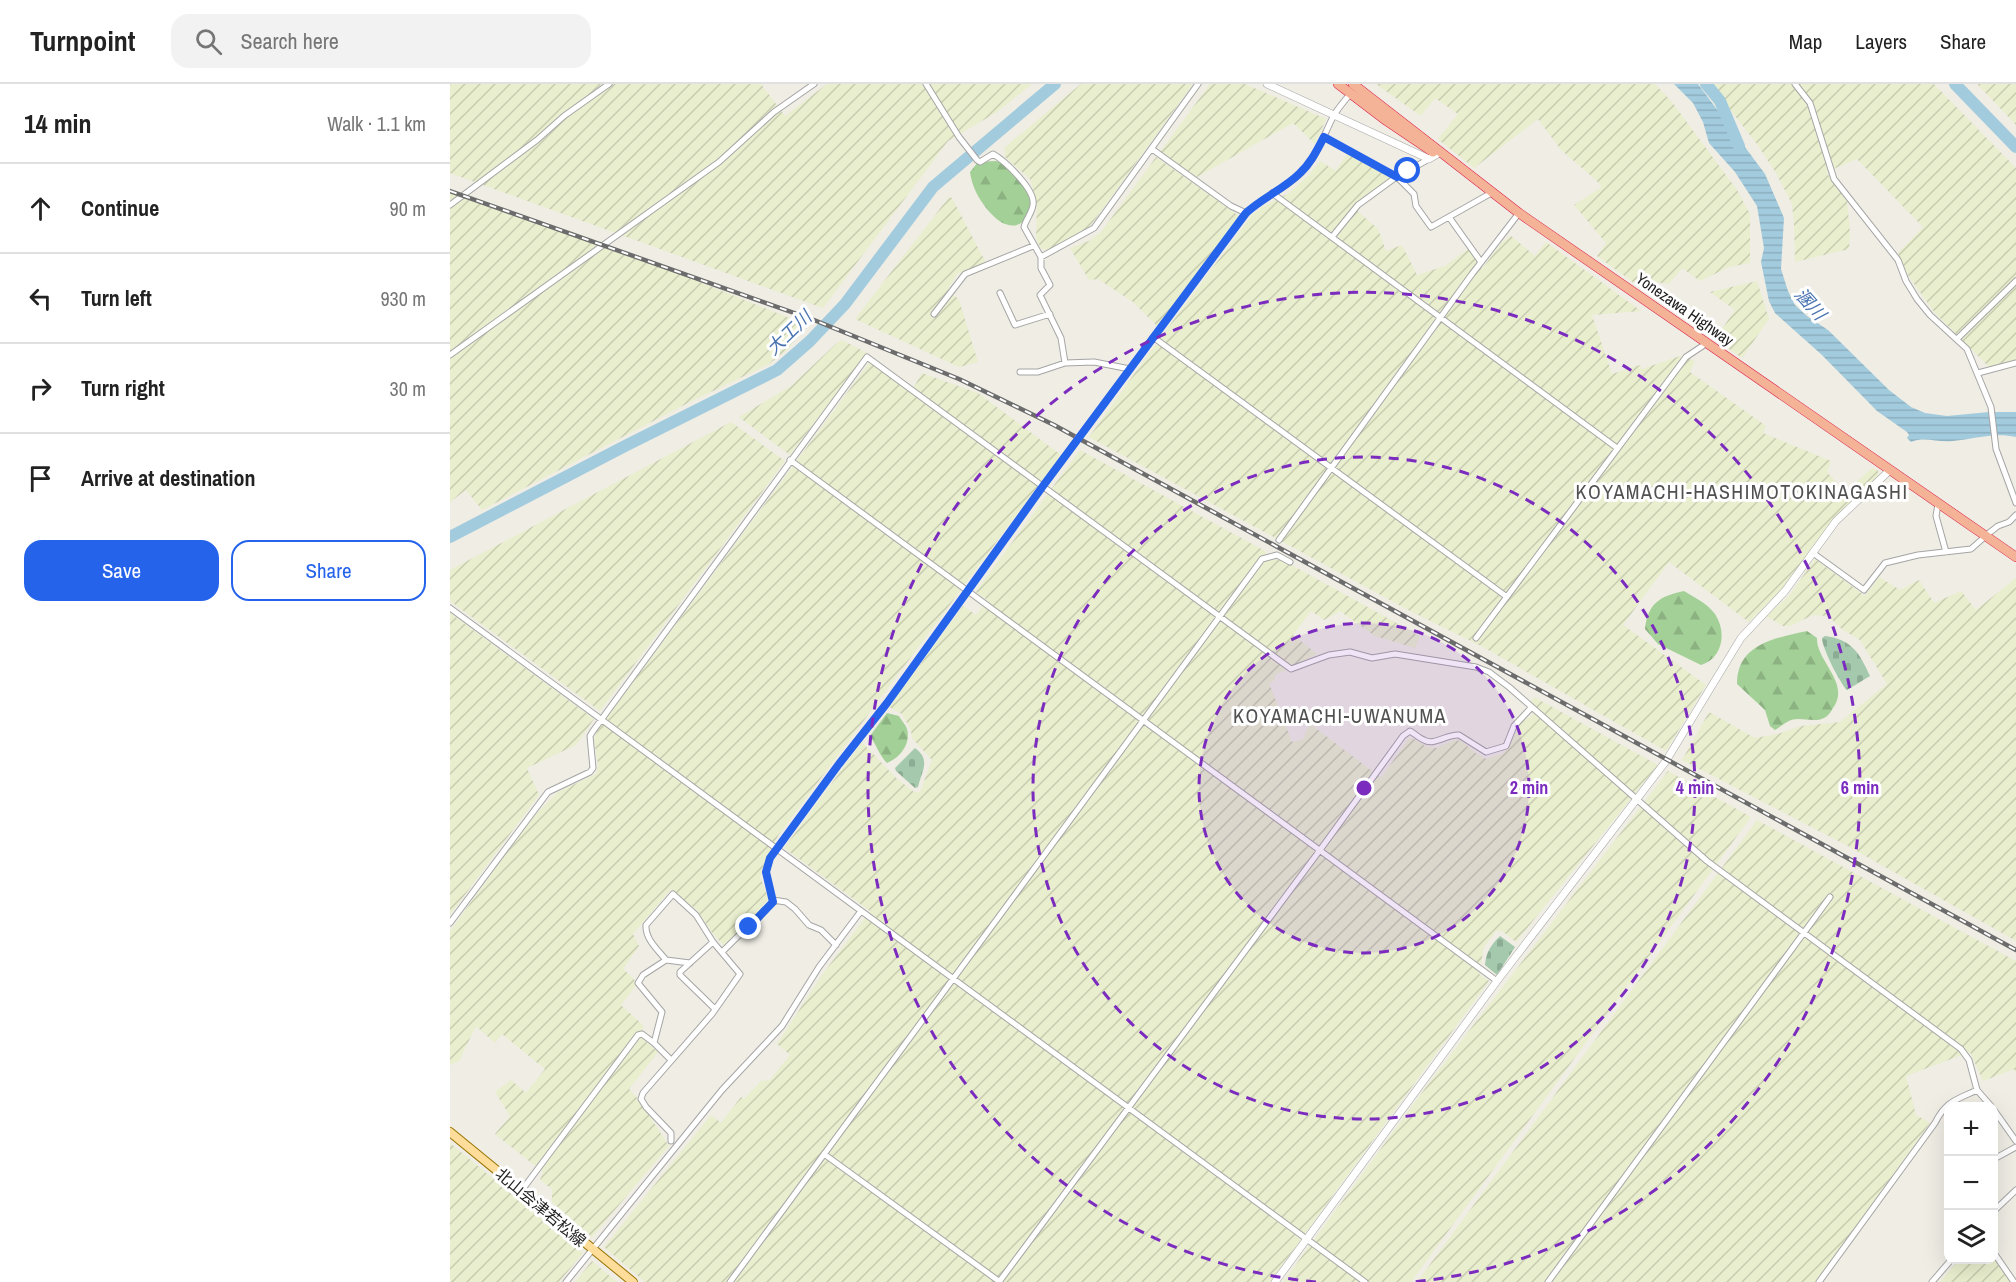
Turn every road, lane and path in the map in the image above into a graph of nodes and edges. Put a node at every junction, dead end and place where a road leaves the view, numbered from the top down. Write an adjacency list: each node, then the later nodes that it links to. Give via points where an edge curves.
1 (609, 84): 16 (street)
2 (814, 84): 32 (street, via 774,112 718,162)
3 (926, 84): 21 (street, via 977,160 993,154 1029,190 1034,206 1024,227)
4 (1198, 84): 11 (street)
5 (1267, 84): 9 (street)
6 (1338, 84): 8 (highway)
7 (1795, 84): 30 (street, via 1810,103 1834,179 1893,252 1917,299)
8 (1353, 88): 9 (street); 12 (highway)
9 (1335, 114): 10 (street); 12 (street)
10 (1324, 137): 13 (street); 15 (street, via 1299,175)
11 (1152, 149): 17 (street); 22 (street, via 1094,228)
12 (1436, 155): 13 (street); 14 (highway, Yonezawa Highway)
13 (1397, 177): 19 (street, via 1414,194 1416,206 1431,227); 20 (street, via 1359,205)
14 (1493, 192): 18 (highway, Yonezawa Highway); 19 (street)
15 (1272, 193): 17 (street); 20 (street)
16 (450, 205)
17 (1246, 213): 29 (street)
18 (1519, 213): 23 (street); 31 (highway, Yonezawa Highway)
19 (1449, 217): 23 (street)
20 (1332, 237): 28 (street)
21 (1033, 246): 22 (street); 26 (street, via 965,274)
22 (1041, 257): 27 (street, via 1041,268 1050,285 1040,295)
23 (1481, 262): 28 (street)
24 (2016, 281): 30 (street)
25 (1000, 293): 27 (street, via 1015,325)
26 (934, 314)
27 (1050, 314): 33 (street, via 1061,338)
28 (1441, 317): 38 (street); 40 (street)
29 (1154, 337): 35 (street); 40 (street)
30 (1958, 338): 37 (street)
31 (1708, 343): 38 (street, via 1686,357); 41 (highway, Yonezawa Highway)
32 (450, 355)
33 (1065, 363): 35 (street, via 1094,362); 36 (street, via 1038,372)
34 (2016, 363): 37 (street)
35 (1130, 369): 42 (street)
36 (1020, 372)
37 (1978, 373): 43 (street, via 1991,407 1995,449)
38 (1617, 448): 53 (street)
39 (790, 460): 42 (street, via 867,357); 52 (street); 58 (street)
40 (1332, 468): 47 (street); 53 (street)
41 (1889, 471): 44 (highway, Yonezawa Highway); 49 (street, via 1836,521)
42 (1043, 486): 52 (street); 55 (street)
43 (2016, 503)
44 (1938, 504): 46 (highway, Yonezawa Highway); 48 (street, via 1936,516)
45 (2016, 515): 46 (street)
46 (1985, 536): 48 (street, via 1971,549); 50 (highway, Yonezawa Highway)
47 (1279, 540)
48 (1946, 552): 49 (street, via 1885,563 1864,590)
49 (1813, 553): 60 (street, via 1785,591 1741,638 1666,761)
50 (2016, 557)
51 (1290, 562): 55 (street, via 1277,555 1262,559)
52 (968, 590): 59 (street); 61 (street)
53 (1507, 597): 56 (street)
54 (450, 608): 58 (street)
55 (1221, 617): 57 (street, via 1291,669 1350,652 1372,658 1395,654 1445,661 1489,672); 59 (street)
56 (1476, 638)
57 (1531, 708): 60 (street); 62 (street, via 1514,726 1506,746 1486,752 1459,735 1433,742 1410,731)
58 (601, 720): 61 (street); 66 (street, via 590,736 593,768 548,792)
59 (1144, 721): 62 (street); 73 (street)
60 (1636, 799): 67 (street, via 1707,861); 74 (street)
61 (777, 849): 64 (street, via 766,872); 65 (street)
62 (1320, 850): 74 (street); 80 (street)
63 (1830, 897): 67 (street)
64 (773, 900): 69 (street, via 786,902); 70 (street)
65 (861, 911): 69 (street); 73 (street)
66 (450, 923)
67 (1805, 932): 78 (street, via 1961,1049 1969,1060); 102 (street)
68 (713, 942): 70 (street); 71 (street, via 696,915 670,895 645,930 651,944); 72 (street)
69 (836, 945): 92 (street, via 782,1026 722,1090)
70 (723, 951): 75 (street, via 740,974)
71 (666, 960): 72 (street); 76 (street, via 643,975 638,983 662,1012)
72 (690, 963): 75 (street, via 680,975)
73 (954, 978): 80 (street); 86 (street)
74 (1497, 981): 91 (street)
75 (715, 1009): 77 (street)
76 (654, 1043): 77 (street); 88 (street, via 642,1034 633,1040)
77 (671, 1060): 83 (street, via 641,1099 671,1133)
78 (1977, 1090): 79 (street); 103 (street, via 1942,1110)
79 (1987, 1102)
80 (1128, 1109): 91 (street); 99 (street)
81 (1998, 1116): 84 (street)
82 (450, 1131): 88 (main road, 北山会津若松線)
83 (671, 1141)
84 (2016, 1141)
85 (2016, 1147): 87 (street)
86 (824, 1154): 98 (street); 99 (street)
87 (1998, 1158)
88 (522, 1190): 92 (main road, 北山会津若松線)
89 (2016, 1190): 90 (street)
90 (1995, 1210)
91 (1306, 1239): 100 (street); 101 (street)
92 (592, 1249): 96 (street); 97 (main road, 北山会津若松線)
93 (1998, 1258): 95 (street)
94 (1948, 1264): 104 (street)
95 (2015, 1281)
96 (566, 1282)
97 (633, 1282)
98 (729, 1282)
99 (999, 1282)
100 (1275, 1282)
101 (1365, 1282)
102 (1548, 1282)
103 (1819, 1282)
104 (1932, 1282)

